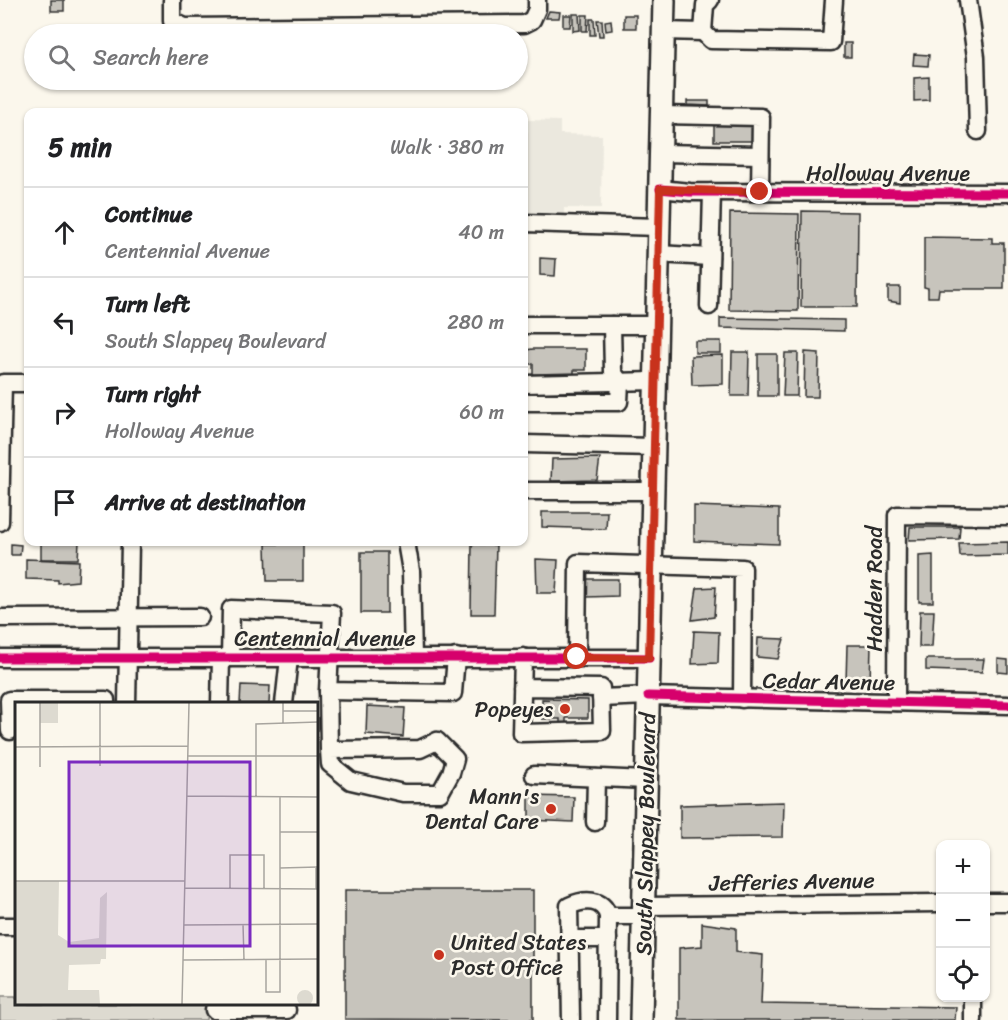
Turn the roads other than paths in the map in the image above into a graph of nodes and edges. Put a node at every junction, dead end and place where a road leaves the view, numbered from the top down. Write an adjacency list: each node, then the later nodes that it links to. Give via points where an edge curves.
1 (172, 0): 7 (street, via 172,21)
2 (537, 0): 8 (street, via 532,20)
3 (664, 0): 9 (main road, South Slappey Boulevard)
4 (710, 0): 10 (street, via 705,5)
5 (834, 0): 10 (street, via 831,42 711,40)
6 (968, 0): 12 (street, via 976,57)
7 (178, 24)
8 (524, 24)
9 (663, 31): 10 (street); 11 (main road, South Slappey Boulevard)
10 (703, 32)
11 (661, 115): 13 (street, via 761,117); 14 (main road, South Slappey Boulevard)
12 (978, 131)
13 (760, 149): 14 (street); 17 (street)
14 (661, 153): 15 (main road, South Slappey Boulevard)
15 (660, 189): 16 (street, Holloway Avenue); 20 (main road, South Slappey Boulevard)
16 (712, 192): 17 (street, Holloway Avenue); 22 (street)
17 (760, 192): 18 (street, Holloway Avenue)
18 (1008, 193)
19 (528, 223): 20 (street)
20 (659, 227): 21 (main road, South Slappey Boulevard)
21 (658, 254): 22 (street); 26 (main road, South Slappey Boulevard)
22 (710, 257): 23 (street)
23 (709, 306)
24 (528, 325): 25 (street)
25 (612, 325): 26 (street); 28 (street, via 613,372)
26 (657, 325): 27 (main road, South Slappey Boulevard)
27 (655, 381): 28 (street); 33 (main road, South Slappey Boulevard)
28 (620, 382): 30 (street); 31 (street, via 619,402)
29 (24, 383): 37 (street, via 3,383)
30 (528, 384)
31 (528, 402)
32 (528, 444): 33 (street)
33 (654, 447): 34 (main road, South Slappey Boulevard)
34 (653, 491): 35 (street); 40 (main road, South Slappey Boulevard)
35 (528, 492)
36 (1008, 516): 63 (street, Hadden Road, via 897,515)
37 (0, 522)
38 (130, 546): 43 (street)
39 (407, 546): 45 (street)
40 (651, 565): 48 (street, via 578,563); 53 (main road, South Slappey Boulevard); 58 (street, via 743,568)
41 (200, 617): 43 (street)
42 (0, 618): 43 (street)
43 (129, 618): 50 (street)
44 (330, 657): 45 (street, Centennial Avenue); 51 (street, via 332,613 231,609); 52 (street, Centennial Avenue); 55 (street)
45 (413, 657): 46 (street, Centennial Avenue)
46 (456, 657): 47 (street, Centennial Avenue); 55 (street, via 453,693)
47 (523, 657): 48 (street, Centennial Avenue); 54 (street)
48 (577, 657): 53 (street, Centennial Avenue)
49 (0, 658): 50 (street, Centennial Avenue)
50 (128, 658): 51 (street, Centennial Avenue); 60 (street)
51 (226, 658): 52 (street, Centennial Avenue); 61 (street)
52 (289, 658): 62 (street)
53 (649, 658): 56 (main road, South Slappey Boulevard)
54 (522, 687): 57 (street, via 601,688); 57 (street, via 521,733 602,731)
55 (328, 691): 66 (street)
56 (648, 696): 57 (street, Cedar Avenue); 58 (street, Cedar Avenue); 69 (main road, South Slappey Boulevard)
57 (601, 698)
58 (742, 699): 63 (street, Cedar Avenue)
59 (106, 702): 65 (street, via 9,700)
60 (127, 702)
61 (220, 702)
62 (284, 702)
63 (896, 702): 64 (street, Cedar Avenue)
64 (1008, 705)
65 (9, 731)
66 (329, 750): 66 (street, via 420,749 437,741 454,759 452,773 440,793 403,793 351,781 330,764)
67 (534, 775): 68 (street)
68 (596, 778): 69 (street); 70 (street)
69 (646, 780): 74 (main road, South Slappey Boulevard)
70 (595, 822)
71 (990, 902): 72 (street)
72 (1008, 902)
73 (936, 903): 74 (street, Jefferies Avenue)
74 (643, 911): 75 (street, Jefferies Avenue); 84 (main road, South Slappey Boulevard)
75 (608, 916): 76 (street, via 596,902 569,906); 77 (street)
76 (569, 939): 77 (street); 82 (street)
77 (608, 939): 83 (street)
78 (973, 1002): 85 (street)
79 (214, 1005): 80 (street, via 214,1010)
80 (252, 1007): 81 (street)
81 (287, 1010)
82 (571, 1020)
83 (607, 1020)
84 (641, 1020)
85 (973, 1020)

